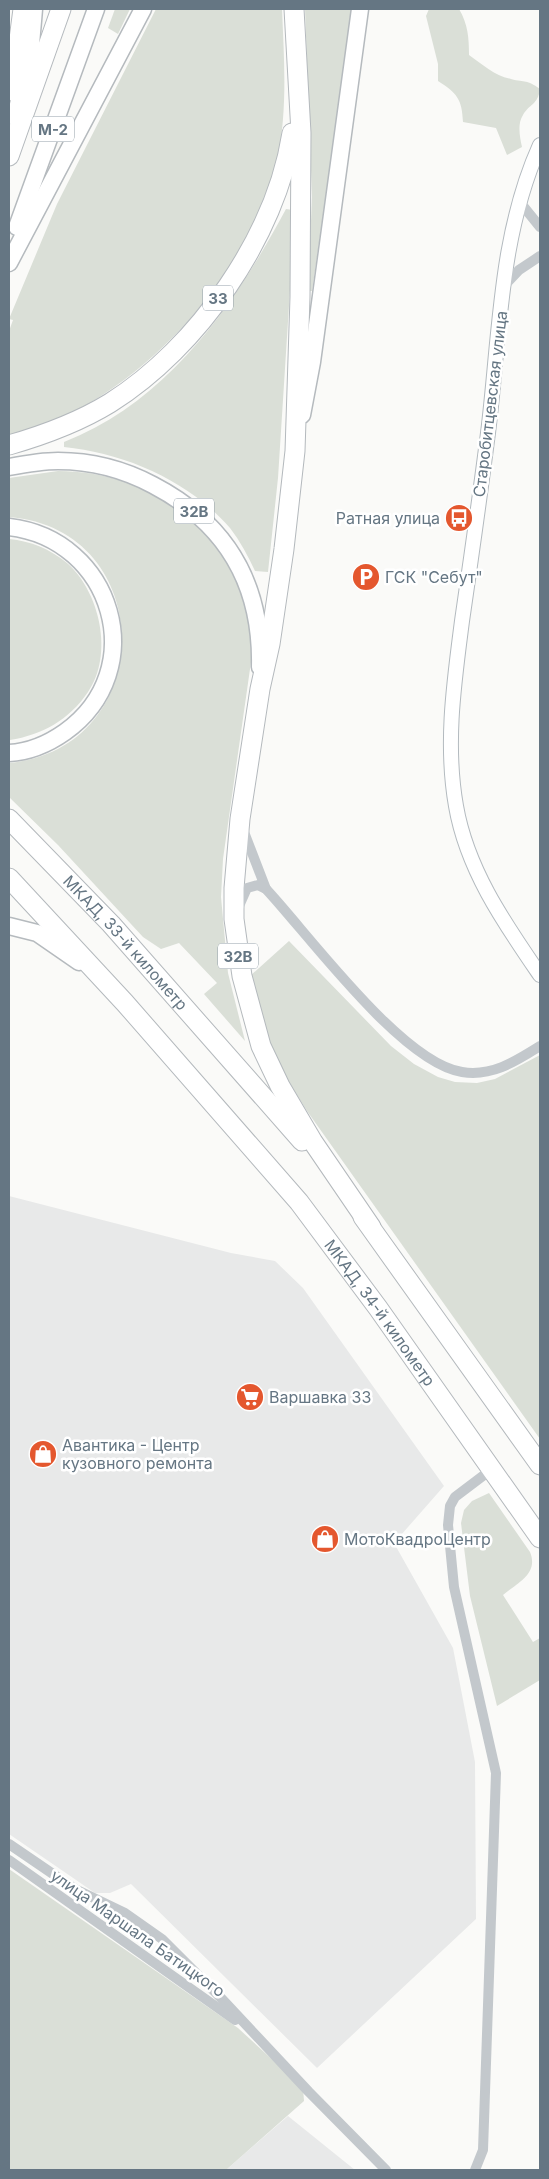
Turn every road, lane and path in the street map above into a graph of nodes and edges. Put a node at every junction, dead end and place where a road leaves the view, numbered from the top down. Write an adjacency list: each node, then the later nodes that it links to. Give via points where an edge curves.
1 (23, 9): 10 (highway)
2 (34, 9): 11 (main road, via 30,56)
3 (61, 9): 9 (highway, М-2)
4 (96, 9): 17 (main road, М-2)
5 (144, 9): 19 (main road)
6 (294, 9): 8 (highway, 33)
7 (360, 9): 22 (main road, via 312,362)
8 (295, 55): 21 (highway, 33, via 292,131 282,179 249,250 212,308 173,351 111,402 67,425); 22 (highway, 33, via 301,132)
9 (41, 66): 11 (street); 14 (highway, М-2)
10 (9, 91)
11 (11, 124): 12 (main road)
12 (9, 137)
13 (540, 145): 15 (street, Старобитцевская улица)
14 (9, 156)
15 (519, 201): 16 (street); 20 (street, Старобитцевская улица, via 509,242)
16 (540, 227)
17 (9, 248)
18 (540, 256): 20 (street, via 519,270)
19 (9, 263)
20 (504, 286): 33 (street, Старобитцевская улица, via 452,702 451,775 456,809 477,872 506,925)
21 (9, 445)
22 (295, 451): 25 (highway, 33, via 284,549)
23 (9, 467): 25 (main road, 32B, via 57,460 125,472 167,492 206,522 222,538 235,559 253,600 260,639)
24 (9, 527): 26 (main road, via 48,536 84,564 97,580 106,601 113,642 108,678 87,712 55,739)
25 (260, 689): 28 (highway, 32B)
26 (9, 753)
27 (9, 819): 36 (highway, МКАД, 33-й километр, via 110,924 240,1069 332,1176)
28 (240, 819): 30 (street); 31 (highway, 32B)
29 (9, 878): 34 (highway)
30 (266, 889): 31 (street, via 258,885 247,888); 35 (street, via 350,985 427,1058 462,1072 481,1073 515,1062)
31 (234, 919): 36 (highway, 32B, via 242,976 261,1046 313,1142)
32 (9, 926): 34 (main road, via 50,940)
33 (540, 975)
34 (125, 1002): 38 (highway, МКАД, 34-й километр, via 299,1202)
35 (540, 1046)
36 (371, 1227): 37 (highway)
37 (540, 1465)
38 (492, 1469): 39 (highway, МКАД, 34-й километр); 44 (street, via 455,1497 450,1506 448,1525 454,1587 496,1773 484,2150)
39 (540, 1538)
40 (9, 1844): 42 (street, улица Маршала Батицкого, via 75,1889 125,1913 162,1939)
41 (9, 1860): 42 (street, улица Маршала Батицкого)
42 (249, 2030): 43 (street, улица Маршала Батицкого)
43 (386, 2170)
44 (475, 2170)

